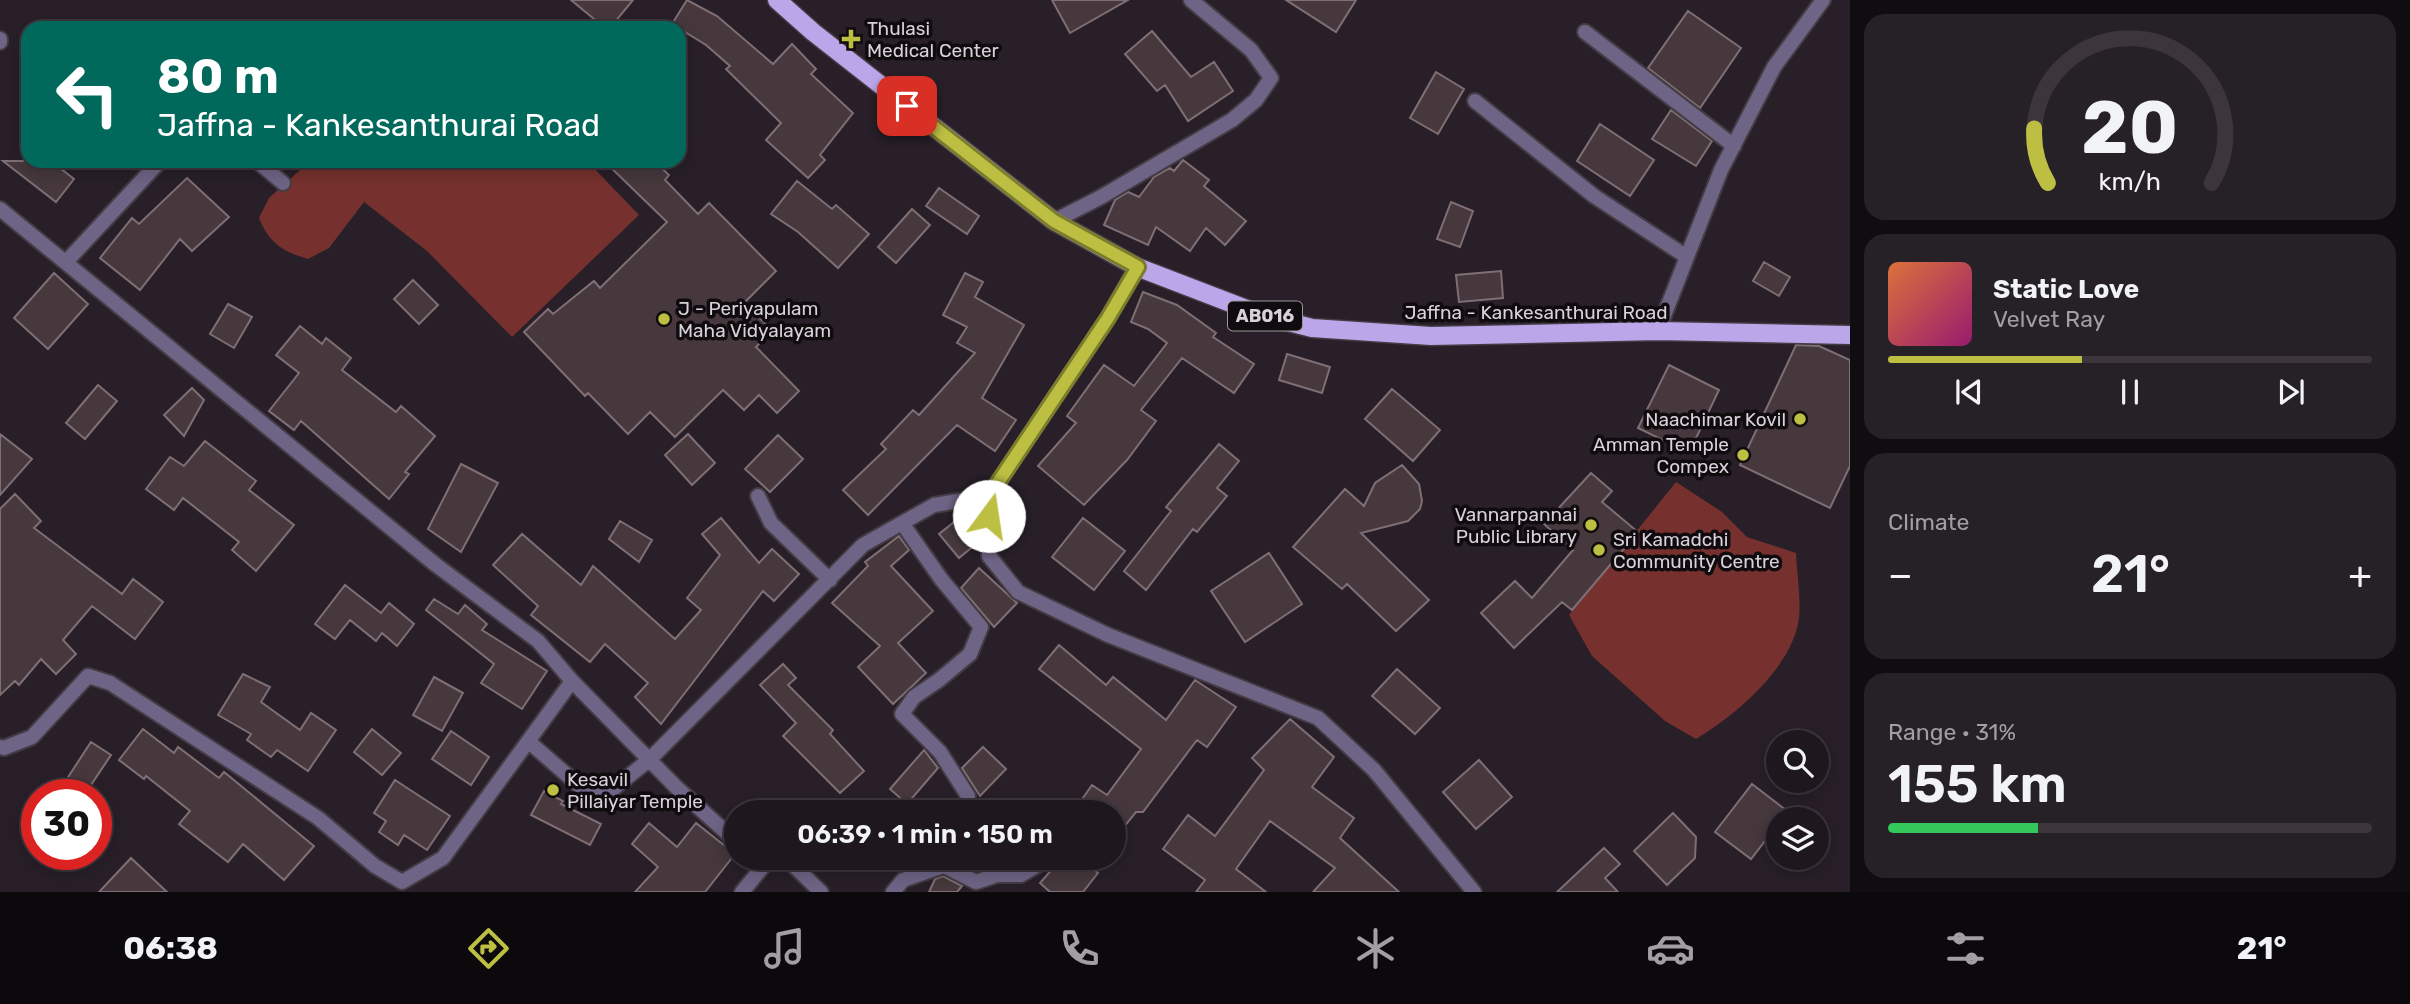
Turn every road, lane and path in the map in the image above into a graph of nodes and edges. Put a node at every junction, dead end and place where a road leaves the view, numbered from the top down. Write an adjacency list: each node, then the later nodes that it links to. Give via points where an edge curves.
1 (777, 0): 11 (main road, Jaffna - Kankesanthurai Road / AB016)
2 (1191, 0): 11 (street, via 1251,50 1271,78 1256,100 1232,120)
3 (1823, 0): 6 (street, via 1774,67)
4 (1585, 32): 6 (street)
5 (1475, 101): 12 (street, via 1594,197)
6 (1734, 146): 12 (street)
7 (153, 168): 13 (street)
8 (265, 168): 9 (street)
9 (283, 183)
10 (0, 209): 13 (street)
11 (1054, 221): 14 (main road, Jaffna - Kankesanthurai Road / AB016)
12 (1687, 257): 15 (street)
13 (66, 262): 21 (street, via 436,565 538,641)
14 (1138, 267): 15 (main road, Jaffna - Kankesanthurai Road / AB016, via 1240,309 1312,328 1496,337); 18 (street)
15 (1658, 331): 16 (main road, Jaffna - Kankesanthurai Road / AB016)
16 (1850, 335)
17 (758, 496): 20 (street, via 771,523)
18 (989, 496): 19 (street, via 934,505); 35 (street, via 989,555 1018,592 1108,635 1318,718 1374,770)
19 (902, 523): 20 (street, via 863,545); 25 (street, via 981,627 970,654 914,697 902,714 940,752)
20 (830, 579): 24 (street)
21 (572, 681): 22 (street); 24 (street)
22 (528, 741): 23 (street, via 443,858 402,882 318,818 110,683 88,676 32,737); 24 (street, via 583,789 603,797)
23 (0, 747)
24 (650, 759): 26 (street)
25 (968, 796)
26 (724, 831)
27 (760, 870): 32 (street)
28 (799, 870): 33 (street)
29 (932, 870): 34 (street, via 903,880)
30 (952, 870): 31 (street, via 976,882)
31 (1029, 870)
32 (742, 892)
33 (821, 892)
34 (893, 892)
35 (1474, 892)

